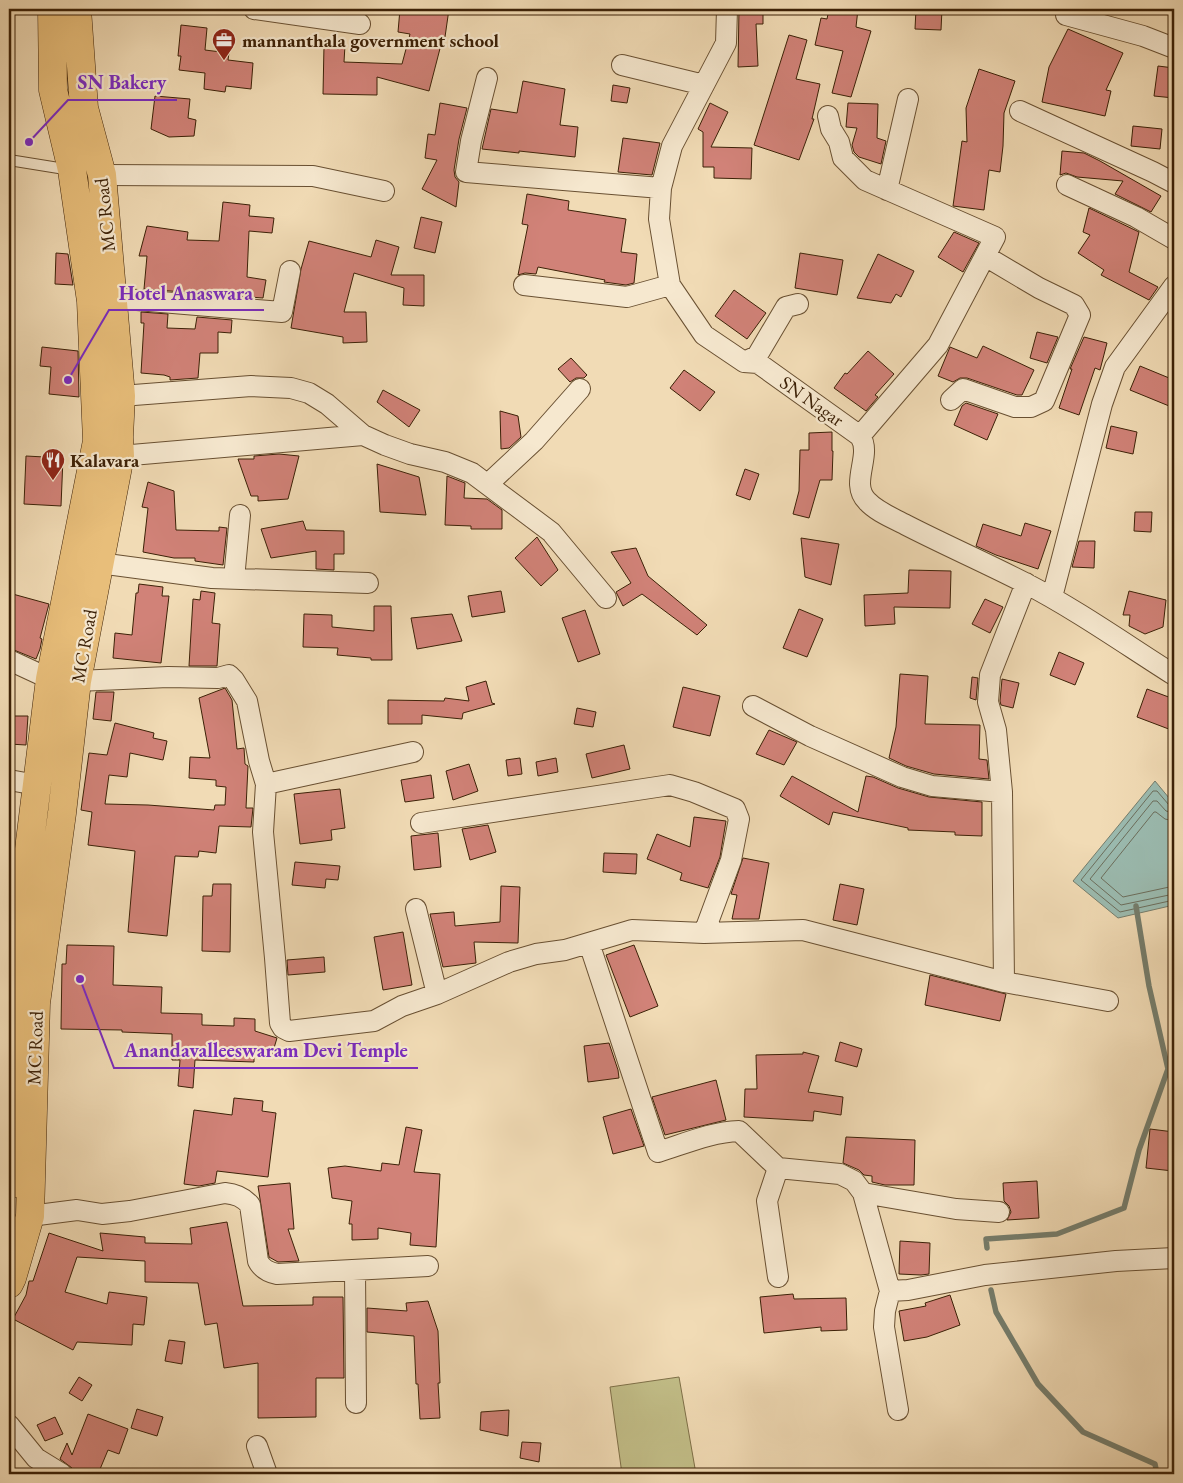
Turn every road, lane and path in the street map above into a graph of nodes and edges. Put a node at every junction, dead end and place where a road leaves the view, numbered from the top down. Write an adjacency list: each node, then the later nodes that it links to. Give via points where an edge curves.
1 (52, 9): 15 (main road, MC Road, via 53,90)
2 (76, 9): 16 (main road, MC Road, via 84,108)
3 (254, 9): 6 (street)
4 (727, 9): 10 (street, SN Nagar, via 726,43)
5 (1066, 15): 7 (street)
6 (360, 24)
7 (1174, 48)
8 (622, 65): 10 (street)
9 (488, 78): 19 (street, via 466,172)
10 (704, 84): 19 (street, SN Nagar, via 672,146)
11 (908, 99): 20 (street)
12 (1020, 110): 17 (street)
13 (828, 116): 20 (street, via 843,158 865,180)
14 (9, 160): 15 (lane)
15 (72, 170): 28 (main road, MC Road)
16 (102, 175): 21 (street, via 313,176); 28 (main road, MC Road)
17 (1174, 183)
18 (1067, 185): 22 (street, via 1136,216)
19 (660, 188): 26 (street, SN Nagar, via 659,219)
20 (887, 190): 23 (street, via 995,237)
21 (384, 191)
22 (1174, 239)
23 (985, 256): 33 (street, via 1074,305 1080,315 1044,401 1031,407 1015,407 962,389); 35 (street, via 938,345)
24 (290, 272): 28 (street, via 282,312)
25 (524, 285): 26 (street, via 627,297)
26 (670, 286): 30 (street, SN Nagar, via 704,335)
27 (1174, 286): 44 (street, via 1115,367 1102,404)
28 (102, 300): 32 (main road, MC Road); 47 (main road, MC Road, via 97,441)
29 (798, 304): 30 (street, via 786,307 757,356)
30 (744, 362): 35 (street, SN Nagar, via 758,363)
31 (580, 389): 37 (street, via 534,441)
32 (121, 396): 34 (street, via 251,386 291,388 309,393 327,404); 36 (main road, MC Road)
33 (951, 400)
34 (363, 434): 36 (street); 37 (street, via 410,454 472,472)
35 (860, 436): 42 (street, SN Nagar, via 864,452 861,489 867,502 918,531)
36 (120, 456): 39 (main road, MC Road)
37 (488, 484): 43 (street, via 551,532)
38 (240, 515): 40 (street)
39 (99, 563): 40 (street); 48 (main road, MC Road)
40 (234, 579): 41 (street)
41 (368, 583)
42 (1026, 583): 44 (street, SN Nagar); 54 (street, via 990,675 988,702 996,730)
43 (606, 598)
44 (1052, 598): 46 (street, SN Nagar)
45 (9, 660): 47 (street)
46 (1174, 674)
47 (50, 679): 48 (street); 53 (main road, MC Road)
48 (77, 681): 52 (street, via 218,678 229,675 247,701); 66 (main road, MC Road, via 36,1003)
49 (752, 706): 54 (street, via 902,777 932,786)
50 (413, 752): 52 (street)
51 (9, 780): 53 (street)
52 (266, 784): 60 (street, via 263,832 280,1026 289,1031 374,1021 402,1006)
53 (37, 785): 63 (main road, MC Road, via 24,890)
54 (1002, 792): 59 (street)
55 (421, 823): 57 (street, via 670,785 694,792 735,809 739,820 731,860)
56 (416, 909): 60 (street)
57 (704, 933): 58 (street, via 632,930); 59 (street, via 803,930)
58 (589, 943): 60 (street, via 509,962); 62 (street, via 658,1152 739,1130)
59 (1004, 982): 61 (street)
60 (436, 994)
61 (1108, 1001)
62 (778, 1168): 64 (street, via 840,1174 854,1181); 70 (street, via 767,1202)
63 (9, 1185)
64 (864, 1194): 65 (street, via 956,1209); 72 (street)
65 (999, 1212)
66 (30, 1216): 69 (street, via 77,1210 102,1214 130,1211 233,1194 246,1200 250,1206 258,1261 265,1270 277,1274); 71 (main road, MC Road)
67 (1174, 1258): 72 (street, via 984,1275)
68 (428, 1266): 69 (street)
69 (355, 1270): 73 (street)
70 (778, 1277)
71 (9, 1284)
72 (890, 1291): 74 (street, via 884,1327)
73 (356, 1403)
74 (898, 1410)
75 (9, 1425): 77 (street, via 36,1458)
76 (256, 1446): 78 (street)
77 (62, 1474)
78 (266, 1474)

